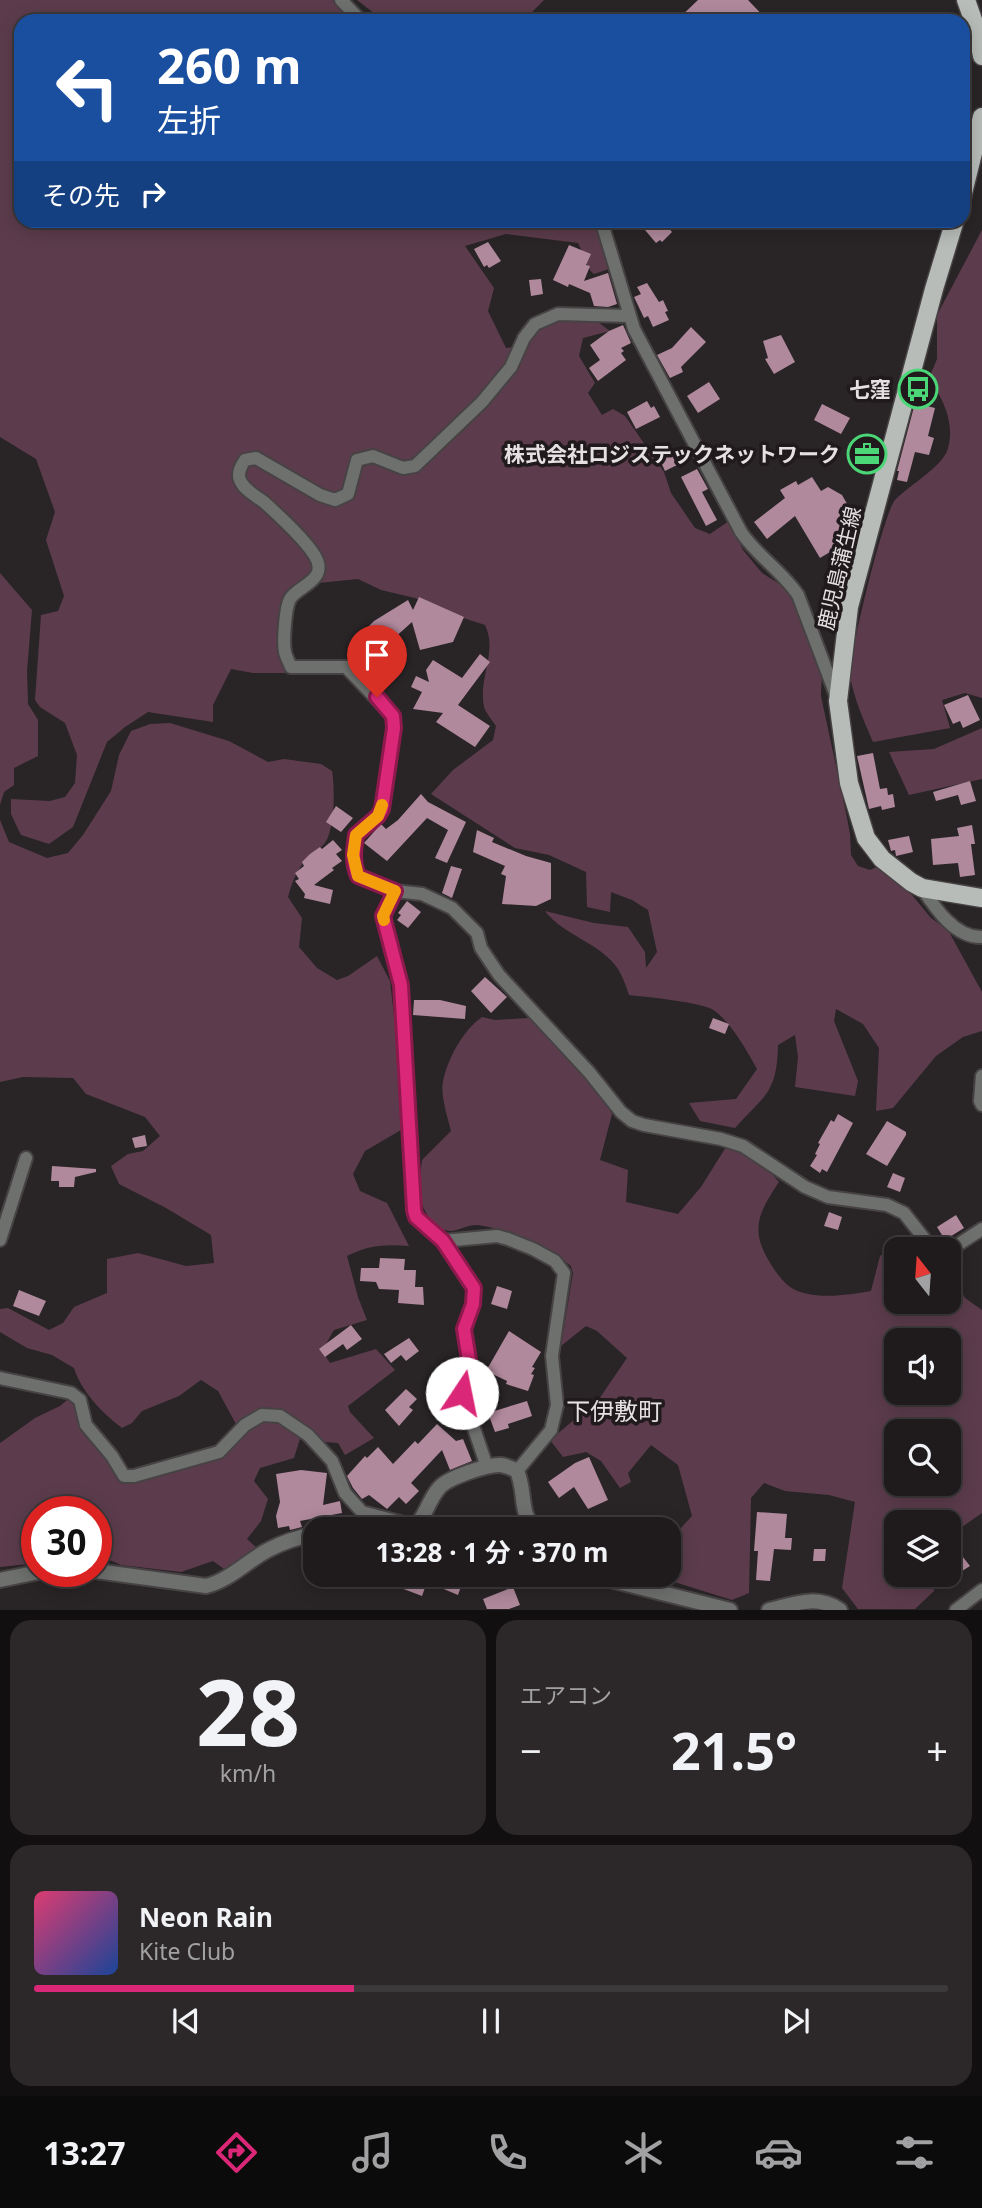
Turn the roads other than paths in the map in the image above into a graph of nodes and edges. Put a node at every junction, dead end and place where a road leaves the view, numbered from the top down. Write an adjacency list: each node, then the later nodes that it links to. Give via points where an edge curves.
1 (341, 0): 3 (street)
2 (966, 0): 4 (main road)
3 (354, 14)
4 (982, 56)
5 (982, 117): 6 (main road)
6 (970, 165)
7 (603, 228): 9 (street)
8 (953, 228): 10 (main road, 鹿児島蒲生線, via 849,607)
9 (628, 316): 10 (street, via 741,532 798,595); 12 (street, via 558,314 535,324 482,402 415,466 403,468 373,456 357,460 348,494 335,500 256,458 245,460 240,469 240,480 248,491 278,516 317,561 311,583 290,599 284,634 291,667 346,667 393,716 382,809 356,835 353,855 358,876)
10 (838, 701): 11 (main road, 鹿児島蒲生線, via 849,783 866,838 896,873)
11 (922, 888): 13 (main road, 鹿児島蒲生線); 14 (street, via 949,922)
12 (395, 891): 19 (street, via 422,894 452,908 477,933 499,975 632,1121 743,1146 828,1197 887,1205 904,1213); 21 (street, via 383,916 401,985 414,1210)
13 (982, 898)
14 (982, 937)
15 (982, 1076): 16 (street)
16 (982, 1105)
17 (26, 1158): 20 (street)
18 (982, 1229): 22 (street)
19 (923, 1237)
20 (0, 1240)
21 (443, 1241): 24 (street, via 474,1288 464,1329 469,1360 462,1393); 25 (street, via 497,1236 555,1261 564,1273 552,1356 557,1405 551,1430)
22 (961, 1243)
23 (0, 1378): 26 (street, via 71,1393 80,1400 86,1425 124,1476 219,1452 245,1425 262,1415 280,1416 308,1435 332,1461 345,1493 362,1512)
24 (487, 1467): 25 (street, via 500,1465); 27 (street, via 442,1484)
25 (517, 1471): 28 (street)
26 (378, 1517)
27 (423, 1517)
28 (527, 1517)
29 (303, 1537): 30 (street, via 268,1550 206,1586)
30 (112, 1573)
31 (21, 1576): 32 (street)
32 (0, 1580)
33 (639, 1587): 35 (street)
34 (982, 1590): 38 (street)
35 (730, 1609)
36 (769, 1609): 37 (street, via 815,1600)
37 (840, 1609)
38 (956, 1609)

